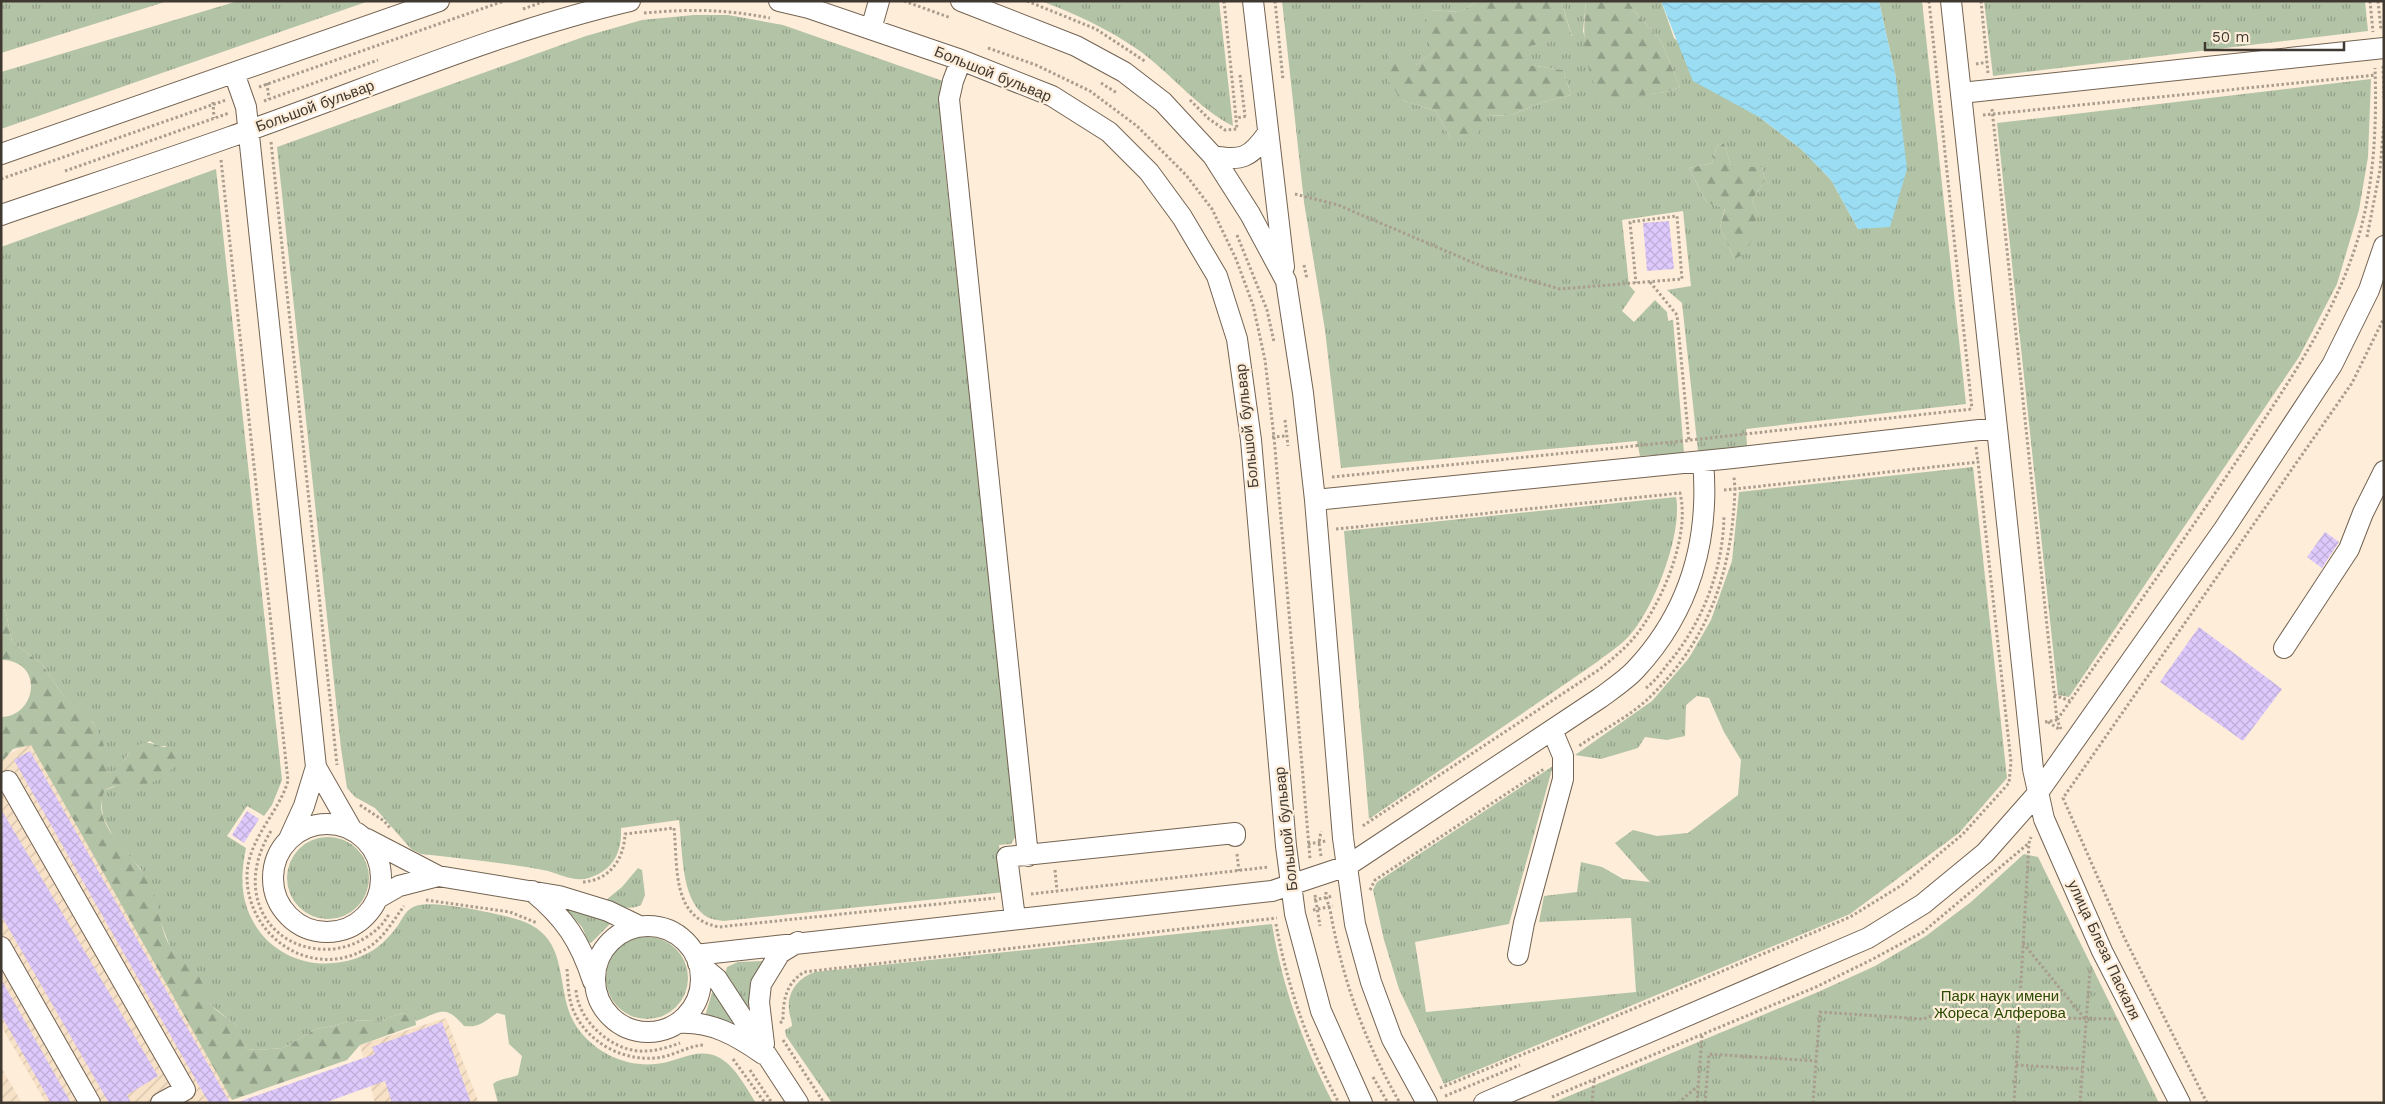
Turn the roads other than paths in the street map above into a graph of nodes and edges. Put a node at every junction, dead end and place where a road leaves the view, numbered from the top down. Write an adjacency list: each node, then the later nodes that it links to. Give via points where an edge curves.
1 (439, 1): 11 (street)
2 (630, 1): 13 (street, Большой бульвар, via 584,12 505,38)
3 (779, 1): 8 (street, Большой бульвар)
4 (879, 1): 8 (street)
5 (961, 1): 16 (street, via 1076,46 1124,72 1163,102)
6 (1253, 1): 14 (street)
7 (1951, 1): 12 (street, улица Блеза Паскаля)
8 (871, 29): 10 (street, Большой бульвар)
9 (2378, 41): 12 (street, via 1986,98)
10 (961, 60): 32 (street, via 952,80 949,99); 36 (street, Большой бульвар, via 1052,96 1109,132 1149,172 1182,216 1217,276 1237,339 1251,440)
11 (234, 73): 13 (street, via 246,107); 15 (street)
12 (1961, 93): 20 (street, улица Блеза Паскаля, via 1973,116)
13 (248, 130): 17 (street, Большой бульвар); 26 (street)
14 (1267, 134): 16 (street, via 1254,152 1243,157); 19 (street)
15 (1, 154)
16 (1214, 156): 19 (street)
17 (1, 215)
18 (2379, 247): 28 (street, via 2368,290 2332,365 2224,529 2069,735)
19 (1286, 281): 23 (street)
20 (1996, 428): 21 (street); 28 (street, улица Блеза Паскаля, via 2037,723)
21 (1697, 462): 23 (street); 25 (street, via 1705,491 1703,536 1689,586 1668,629 1635,670)
22 (2384, 471): 24 (street, via 2349,549)
23 (1315, 500): 33 (street)
24 (2284, 648)
25 (1552, 730): 33 (street); 42 (street, via 1563,756 1563,779)
26 (316, 767): 29 (street, via 304,806); 30 (street)
27 (8, 781): 49 (street, via 185,1090)
28 (2037, 794): 52 (street, via 1985,853 1923,904 1868,938); 53 (street, улица Блеза Паскаля, via 2044,819 2102,952)
29 (281, 834): 30 (street, via 319,824 336,824); 37 (street, via 273,883 285,913 297,923 312,930 344,930)
30 (358, 834): 34 (street); 37 (street, via 374,850 380,866)
31 (1235, 836): 32 (street)
32 (1028, 856): 38 (street, via 1007,857)
33 (1347, 866): 36 (street, via 1313,878); 47 (street, via 1357,892 1355,924 1371,982 1392,1039)
34 (438, 876): 35 (street); 37 (street, via 398,886)
35 (531, 890): 39 (street, via 598,908); 44 (street, via 572,931)
36 (1293, 901): 38 (street, via 1272,891); 51 (street, Большой бульвар, via 1321,1011)
37 (385, 903)
38 (1015, 918): 40 (street)
39 (639, 926): 43 (street, via 666,929 686,943); 44 (street, via 620,934 604,948 594,974)
40 (799, 942): 43 (street); 46 (street, via 780,953 761,984 762,1036)
41 (1, 947): 48 (street)
42 (1518, 955)
43 (696, 959): 45 (street, via 701,976 695,1003); 46 (street, via 717,979)
44 (595, 988): 45 (street, via 606,1012 627,1028 653,1032)
45 (678, 1023): 46 (street, via 710,1025 731,1032)
46 (768, 1058): 50 (street)
47 (1437, 1095)
48 (90, 1103)
49 (161, 1103)
50 (798, 1103)
51 (1362, 1103)
52 (1484, 1103)
53 (2180, 1103)

